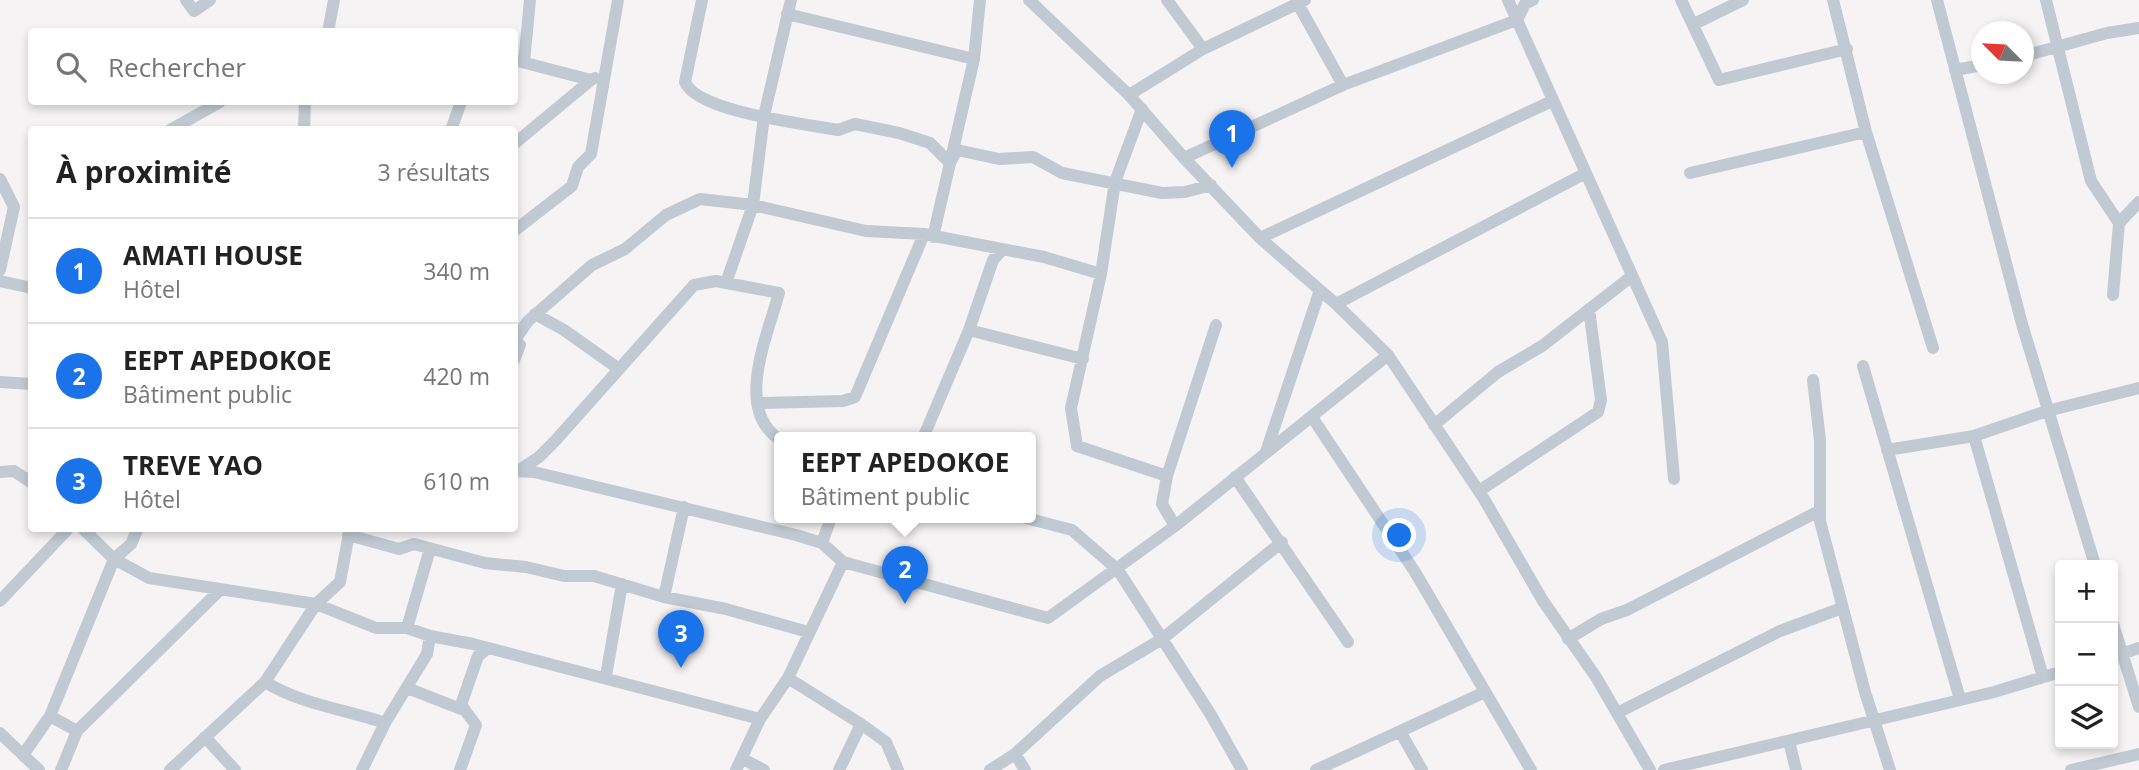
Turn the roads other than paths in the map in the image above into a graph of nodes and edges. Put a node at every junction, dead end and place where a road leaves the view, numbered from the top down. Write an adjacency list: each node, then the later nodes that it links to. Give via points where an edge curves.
1 (186, 0): 2 (street, via 194,11)
2 (210, 0)
3 (334, 0): 22 (street)
4 (530, 0): 29 (street)
5 (618, 0): 32 (street)
6 (702, 0): 40 (street, via 686,86 699,98 719,106)
7 (791, 0): 19 (street)
8 (981, 0): 28 (street)
9 (1029, 0): 34 (street)
10 (1167, 0): 25 (street)
11 (1508, 0): 20 (street)
12 (1533, 0): 20 (street, via 1525,4)
13 (1681, 0): 21 (street)
14 (1743, 0): 21 (street)
15 (1833, 0): 26 (street)
16 (1937, 0): 31 (street)
17 (2046, 0): 24 (street)
18 (1302, 2): 25 (street); 33 (street)
19 (788, 14): 28 (street); 40 (street)
20 (1517, 20): 33 (street); 35 (street)
21 (1694, 24): 26 (street, via 1719,80)
22 (332, 28)
23 (2139, 28): 24 (street)
24 (2056, 48): 27 (street); 55 (street, via 2091,181)
25 (1203, 50): 34 (street)
26 (1847, 50): 44 (street)
27 (2034, 54)
28 (974, 58): 47 (street)
29 (519, 61): 32 (street)
30 (1971, 67): 31 (street)
31 (1955, 70): 84 (street)
32 (597, 78): 45 (street); 56 (street, via 604,89 591,154 578,167 572,186)
33 (1343, 85): 46 (street)
34 (1129, 95): 39 (street)
35 (1552, 101): 49 (street); 58 (street)
36 (215, 105): 41 (street)
37 (305, 105): 42 (street)
38 (460, 105): 43 (street)
39 (1142, 110): 46 (street); 51 (street)
40 (764, 116): 47 (street, via 838,130 855,124 886,129 930,143); 54 (street)
41 (177, 126)
42 (304, 126)
43 (452, 126)
44 (1866, 132): 48 (street); 74 (street)
45 (518, 141)
46 (1184, 158): 52 (street)
47 (950, 163): 51 (street, via 957,150 999,159 1033,158 1062,173); 57 (street)
48 (1690, 173)
49 (1584, 174): 62 (street); 68 (street)
50 (0, 179): 60 (street, via 14,208)
51 (1115, 182): 52 (street, via 1162,193); 61 (street)
52 (1211, 185): 58 (street)
53 (2139, 202): 55 (street)
54 (753, 205): 57 (street, via 866,231); 64 (street); 70 (street, via 700,199 667,215 625,249 592,265)
55 (2119, 223): 67 (street)
56 (518, 228)
57 (928, 236): 59 (street); 83 (street, via 855,397)
58 (1260, 238): 66 (street)
59 (1001, 251): 61 (street, via 1052,259); 72 (street, via 993,260)
60 (0, 270)
61 (1101, 274): 76 (street)
62 (1632, 276): 69 (street); 97 (street, via 1664,352)
63 (0, 281): 65 (street)
64 (726, 283): 78 (street, via 694,285); 83 (street, via 779,293 756,385)
65 (28, 287)
66 (1320, 290): 68 (street); 91 (street)
67 (2113, 295)
68 (1336, 304): 75 (street)
69 (1590, 309): 86 (street, via 1498,372); 99 (street, via 1601,400 1598,412)
70 (535, 314): 73 (street); 78 (street)
71 (1216, 325): 95 (street)
72 (969, 330): 76 (street); 87 (street)
73 (518, 336)
74 (1933, 348)
75 (1388, 355): 85 (street); 86 (street)
76 (1083, 359): 95 (street, via 1071,408 1077,446)
77 (1863, 366): 90 (street)
78 (618, 369): 92 (street, via 539,457)
79 (1814, 380): 101 (street, via 1820,440)
80 (0, 382): 81 (street)
81 (28, 384)
82 (2139, 388): 84 (street)
83 (757, 403): 88 (street, via 763,424)
84 (2047, 411): 89 (street); 113 (street)
85 (1312, 417): 91 (street); 138 (street, via 1415,572)
86 (1434, 425): 99 (street)
87 (926, 432)
88 (774, 434)
89 (1974, 436): 90 (street); 134 (street)
90 (1887, 450): 139 (street)
91 (1266, 453): 96 (street)
92 (518, 470)
93 (518, 471): 100 (street)
94 (0, 472): 98 (street, via 14,471)
95 (1167, 476): 104 (street, via 1162,504)
96 (1235, 477): 104 (street); 109 (street)
97 (1674, 479)
98 (28, 480)
99 (1479, 491): 126 (street)
100 (684, 508): 110 (street); 118 (street)
101 (1819, 511): 121 (street); 126 (street)
102 (1036, 521): 115 (street, via 1072,530)
103 (829, 523): 110 (street)
104 (1175, 526): 115 (street)
105 (65, 532): 119 (street)
106 (86, 532): 112 (street)
107 (136, 532): 112 (street, via 131,544)
108 (349, 532): 111 (street, via 399,549 414,544); 120 (street, via 340,582)
109 (1282, 542): 125 (street); 127 (street)
110 (822, 543): 114 (street)
111 (430, 549): 116 (street, via 485,563 564,576 594,576); 122 (street)
112 (114, 559): 117 (street, via 149,578); 143 (street)
113 (2093, 560)
114 (843, 562): 115 (street, via 1048,618); 123 (street)
115 (1118, 570): 125 (street)
116 (622, 584): 118 (street); 133 (street)
117 (219, 591): 120 (street); 148 (street)
118 (664, 597): 123 (street)
119 (0, 600)
120 (316, 604): 122 (street, via 376,628); 136 (street)
121 (1842, 608): 142 (street, via 1768,637); 145 (street)
122 (407, 628): 124 (street)
123 (808, 632): 135 (street)
124 (430, 636): 129 (street); 137 (street, via 427,654)
125 (1162, 639): 153 (street, via 1101,676); 170 (street)
126 (1568, 639): 142 (street)
127 (1348, 642)
128 (2139, 648): 130 (street)
129 (487, 649): 133 (street); 141 (street, via 478,656)
130 (2118, 655)
131 (2118, 657): 140 (street)
132 (2055, 673): 134 (street)
133 (606, 676): 144 (street)
134 (2043, 677): 139 (street)
135 (788, 678): 144 (street); 147 (street)
136 (265, 682): 146 (street, via 291,698); 151 (street)
137 (407, 688): 141 (street); 146 (street)
138 (1485, 692): 150 (street); 173 (street)
139 (1960, 699): 145 (street)
140 (2139, 707)
141 (461, 709): 164 (street, via 476,725)
142 (1617, 713): 174 (street)
143 (50, 716): 148 (street); 155 (street)
144 (760, 719): 156 (street)
145 (1875, 719): 152 (street); 177 (street)
146 (385, 723): 163 (street)
147 (861, 724): 166 (street); 167 (street, via 886,742)
148 (77, 731): 160 (street)
149 (0, 733): 155 (street)
150 (1401, 733): 171 (street); 172 (street)
151 (205, 737): 161 (street); 162 (street)
152 (1789, 741): 157 (street); 176 (street)
153 (1015, 754): 168 (street); 169 (street)
154 (2139, 754): 158 (street)
155 (23, 755): 159 (street)
156 (740, 765): 165 (street)
157 (1703, 766): 175 (street)
158 (2085, 768): 178 (street)
159 (39, 770)
160 (61, 770)
161 (170, 770)
162 (235, 770)
163 (362, 770)
164 (460, 770)
165 (764, 770)
166 (839, 770)
167 (898, 770)
168 (990, 770)
169 (1025, 770)
170 (1242, 770)
171 (1316, 770)
172 (1422, 770)
173 (1531, 770)
174 (1650, 770)
175 (1664, 770)
176 (1796, 770)
177 (1890, 770)
178 (2071, 770)

